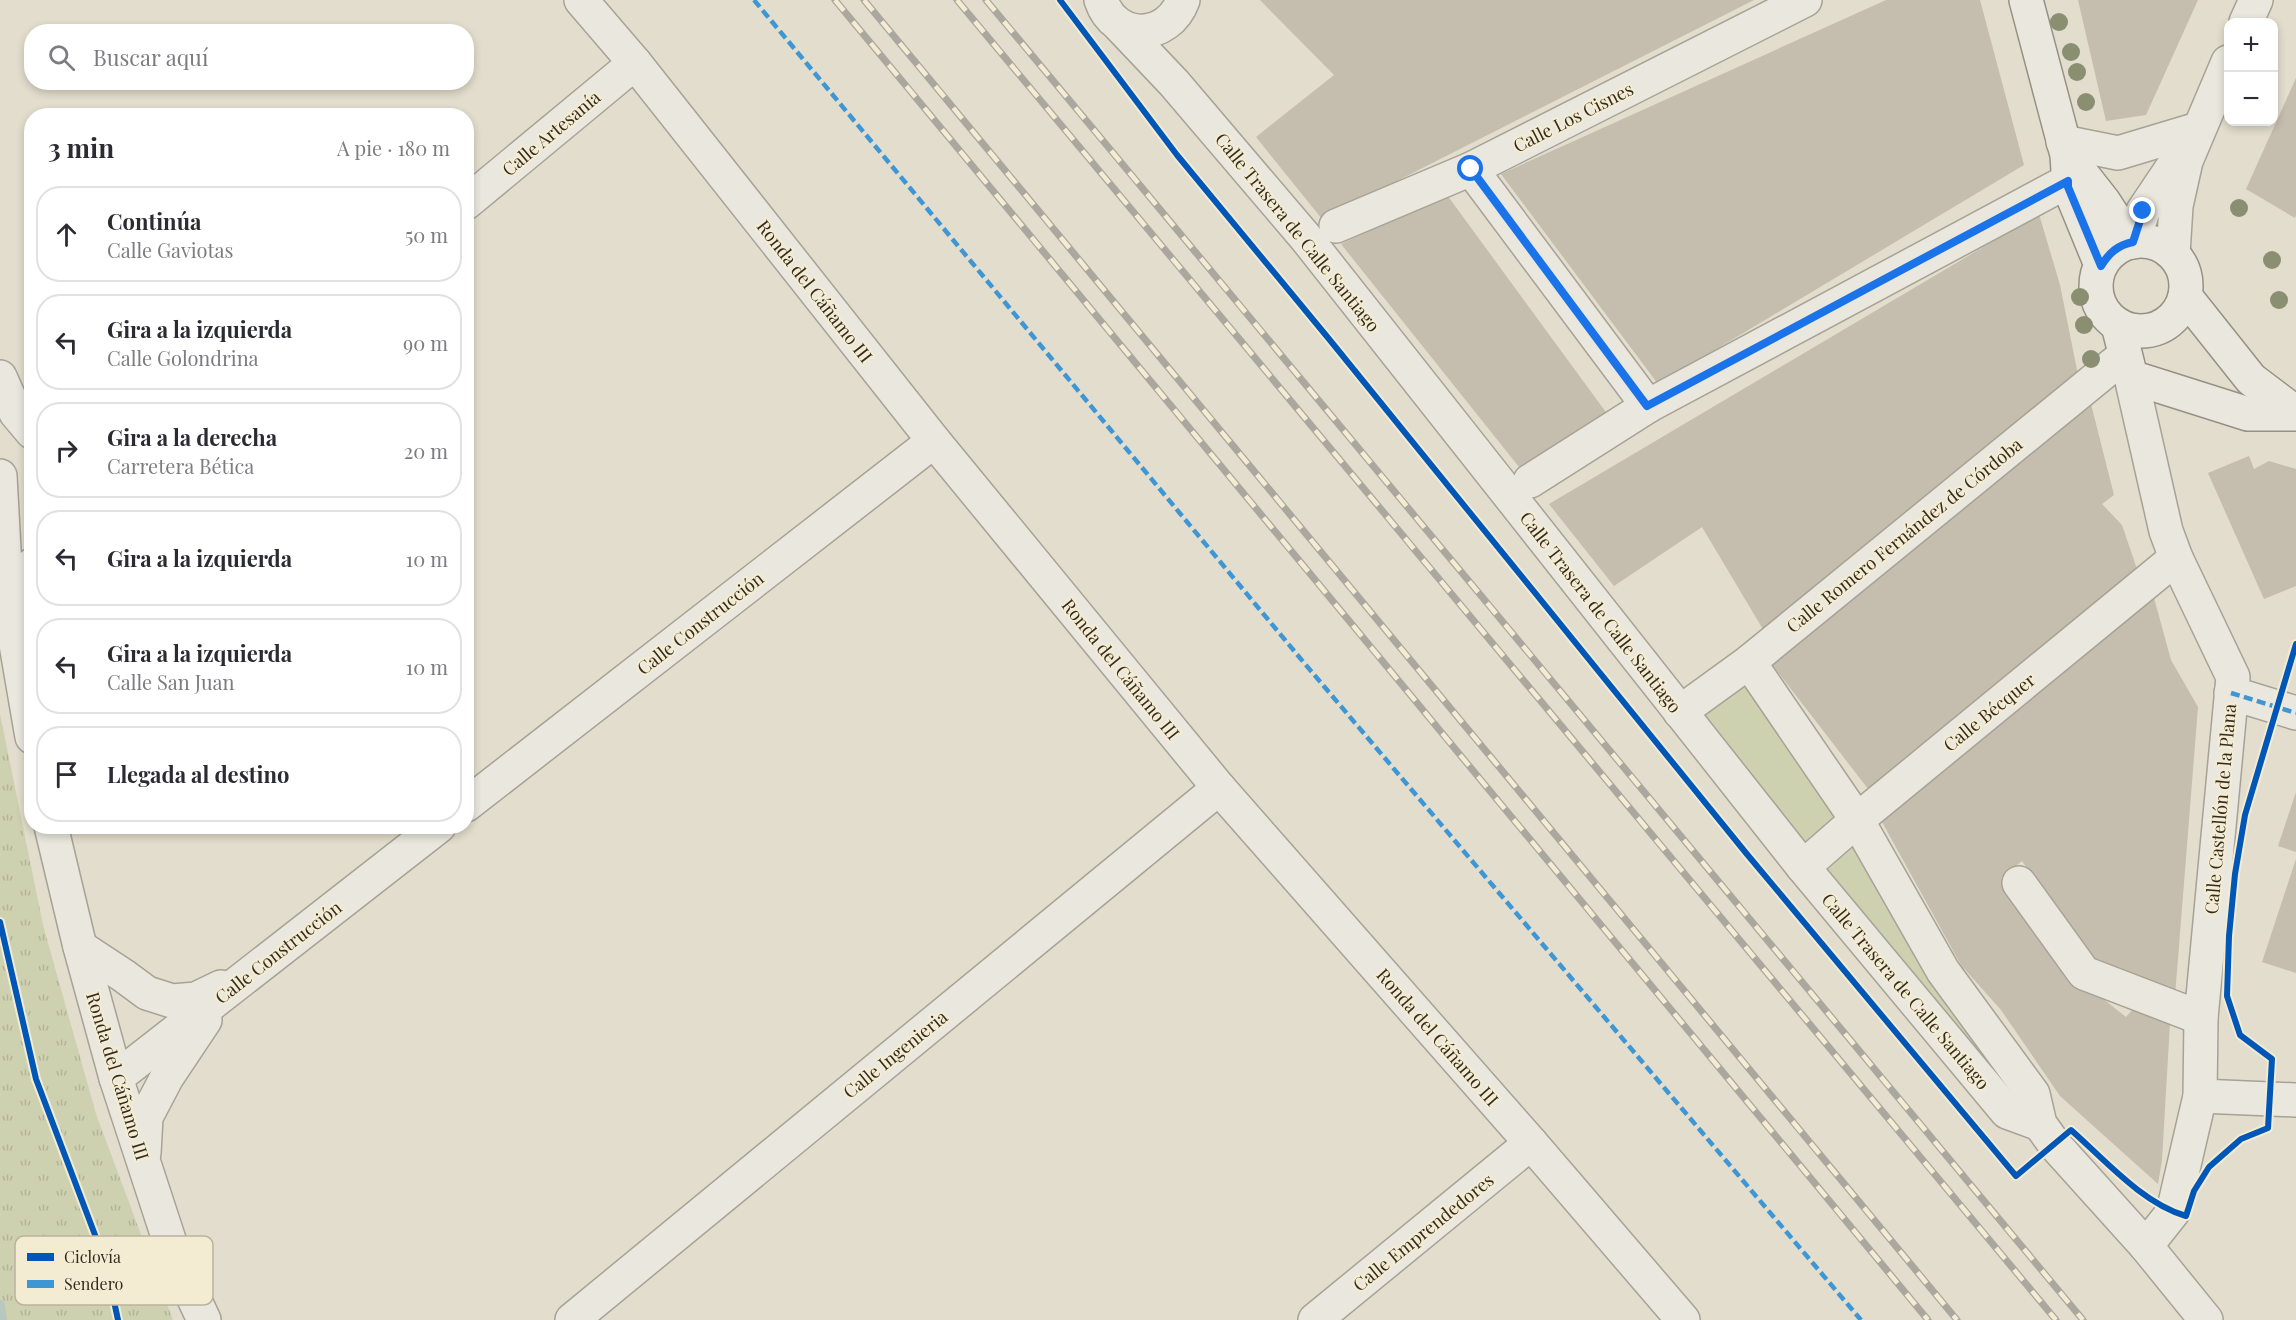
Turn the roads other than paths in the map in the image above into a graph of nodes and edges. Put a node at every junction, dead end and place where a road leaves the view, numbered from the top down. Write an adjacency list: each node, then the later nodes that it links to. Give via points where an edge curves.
1 (581, 0): 8 (street, Ronda del Cáñamo III)
2 (1805, 0): 13 (street, Calle Los Cisnes)
3 (2026, 0): 12 (street)
4 (2256, 0): 7 (street)
5 (1176, 11): 6 (street, via 1157,29 1144,32); 10 (street)
6 (1110, 13): 10 (street, Calle Trasera de Calle Santiago)
7 (2248, 18)
8 (635, 63): 14 (street, Calle Artesanía); 25 (street, Ronda del Cáñamo III)
9 (2224, 72): 11 (street)
10 (1174, 83): 34 (street, Calle Trasera de Calle Santiago, via 1306,238)
11 (2198, 129): 12 (street, via 2118,153); 16 (street, via 2143,211); 17 (street, via 2176,207)
12 (2066, 159): 16 (street, via 2104,202); 18 (street, via 2068,187); 22 (street)
13 (1471, 169): 15 (street, Calle Los Cisnes); 22 (street)
14 (474, 196)
15 (1336, 226)
16 (2131, 242): 17 (street, via 2147,241); 18 (street, via 2118,247)
17 (2173, 254): 19 (street, via 2181,266)
18 (2101, 266): 20 (street, via 2096,292)
19 (2185, 296): 20 (street, via 2181,308 2163,326 2142,331); 23 (street, via 2251,379)
20 (2124, 352): 23 (street, via 2248,414); 28 (street, Calle Castellón de la Plana, via 2166,531); 31 (street, Calle Romero Fernández de Córdoba)
21 (0, 376): 24 (street)
22 (1647, 406): 27 (street)
23 (2296, 414)
24 (24, 422)
25 (933, 441): 36 (street, Ronda del Cáñamo III); 37 (street, Calle Construcción)
26 (0, 476): 30 (street)
27 (1530, 480)
28 (2176, 558): 33 (street, Calle Castellón de la Plana, via 2233,676); 38 (street, Calle Bécquer)
29 (24, 571): 30 (street)
30 (6, 586): 32 (street)
31 (1749, 662): 34 (street, Calle Romero Fernández de Córdoba); 38 (street, Calle Trasera de Calle Santiago)
32 (24, 691)
33 (2231, 693): 35 (street); 45 (street, Calle Castellón de la Plana)
34 (1680, 712): 41 (street, Calle Trasera de Calle Santiago)
35 (2296, 712)
36 (1219, 788): 50 (street, Ronda del Cáñamo III); 56 (street, Calle Ingenieria)
37 (474, 799)
38 (1857, 819): 41 (street, Calle Bécquer); 49 (street, Calle Trasera de Calle Santiago, via 1943,971 2033,1094)
39 (53, 834): 43 (street, Ronda del Cáñamo III)
40 (429, 834): 44 (street, Calle Construcción)
41 (1803, 867): 49 (street, Calle Trasera de Calle Santiago, via 2007,1112)
42 (2019, 883): 45 (street, via 2084,973)
43 (80, 947): 44 (street, via 147,993 172,1001 196,999); 46 (street, Ronda del Cáñamo III)
44 (254, 970): 46 (street, Calle Construcción); 51 (street, via 201,1025 167,1077 146,1118)
45 (2201, 1018): 47 (street, Calle Castellón de la Plana)
46 (116, 1078): 51 (street, Ronda del Cáñamo III)
47 (2200, 1096): 48 (street); 53 (street, Calle Castellón de la Plana, via 2173,1212)
48 (2296, 1100)
49 (2040, 1124): 53 (street, Calle Trasera de Calle Santiago)
50 (1531, 1143): 57 (street, Calle Emprendedores); 58 (street, Ronda del Cáñamo III)
51 (144, 1161): 52 (street, Ronda del Cáñamo III)
52 (168, 1236)
53 (2146, 1246): 59 (street, Calle Trasera de Calle Santiago)
54 (197, 1305): 55 (street, Ronda del Cáñamo III)
55 (204, 1320)
56 (572, 1320)
57 (1315, 1320)
58 (1683, 1320)
59 (2206, 1320)

